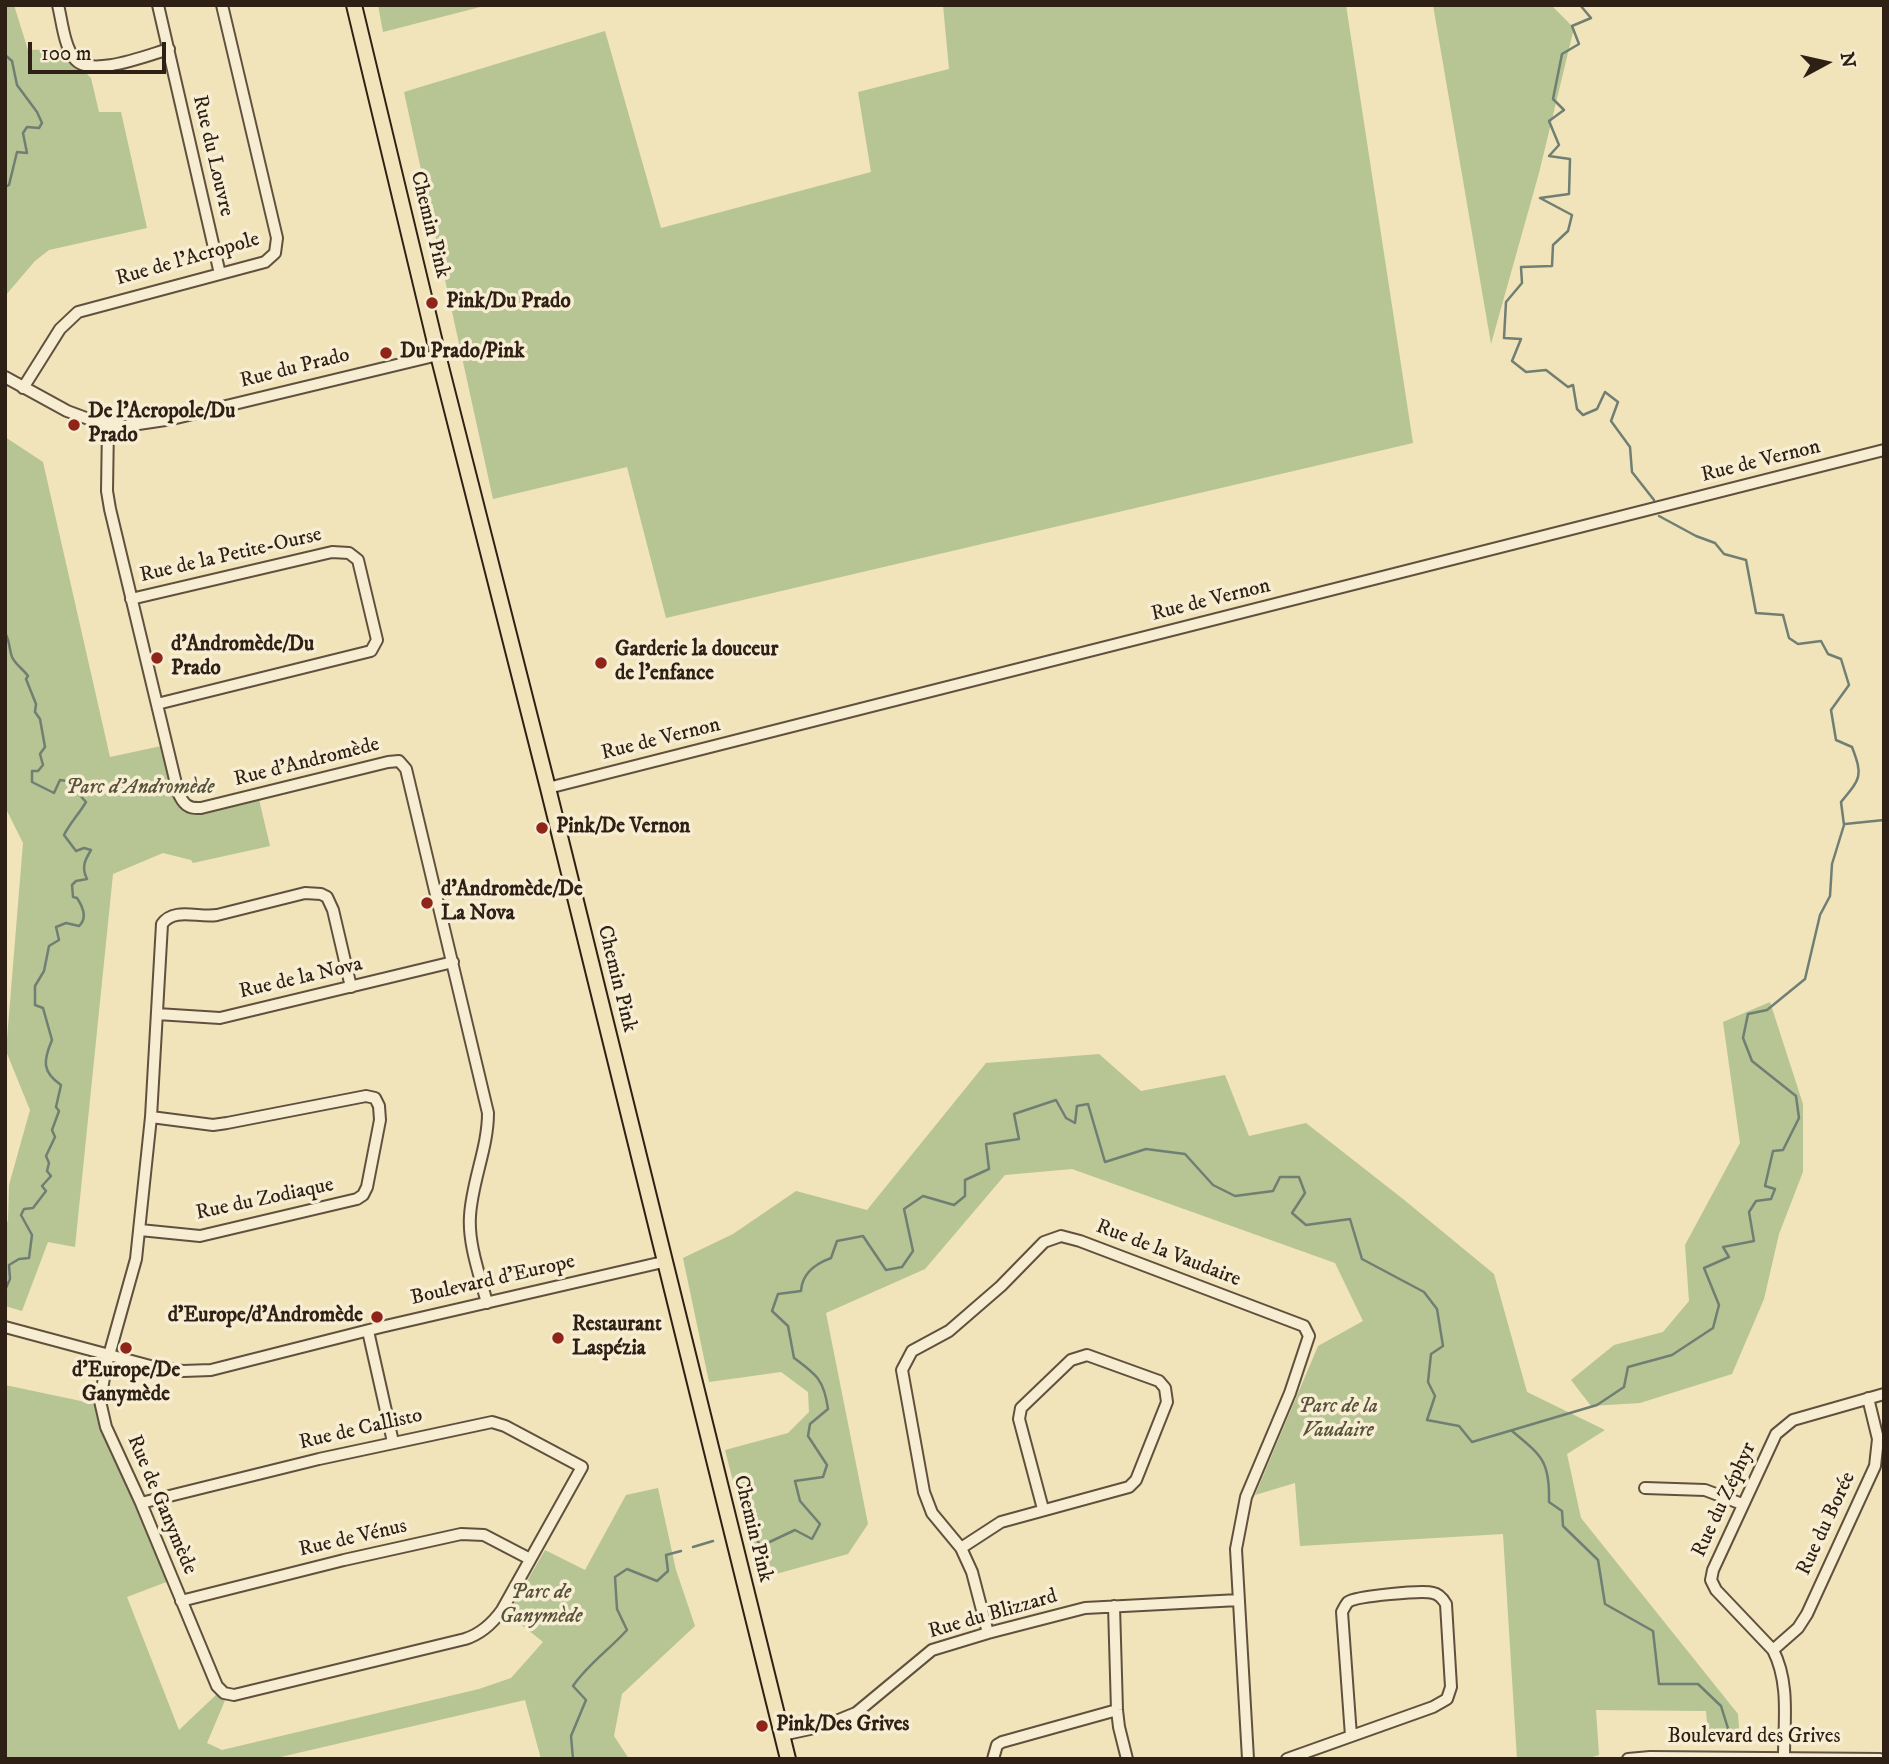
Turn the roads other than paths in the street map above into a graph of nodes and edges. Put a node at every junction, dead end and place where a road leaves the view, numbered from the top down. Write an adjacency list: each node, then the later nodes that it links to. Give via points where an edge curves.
1 (58, 5): 5 (street, via 70,50 85,66 100,67)
2 (158, 5): 5 (street, Rue du Louvre)
3 (222, 5): 6 (street, Rue de l'Acropole, via 277,247 265,262)
4 (354, 5): 7 (main road, Chemin Pink)
5 (169, 49): 6 (street, Rue du Louvre)
6 (220, 274): 9 (street, Rue de l'Acropole, via 78,312 60,329)
7 (438, 355): 10 (street, Rue du Prado, via 172,419); 14 (main road, Chemin Pink)
8 (5, 377): 9 (street, Rue du Prado)
9 (23, 388): 10 (street, Rue du Prado, via 67,411)
10 (108, 425): 12 (street, Rue d'Andromède, via 108,501)
11 (1884, 450): 14 (street, Rue de Vernon)
12 (131, 599): 13 (street, Rue d'Andromède); 13 (street, Rue de la Petite-Ourse, via 332,552 349,553 358,560 377,640 371,651)
13 (157, 704): 15 (street, Rue d'Andromède, via 178,792 184,804 194,809 399,761 413,795)
14 (548, 788): 20 (main road, Chemin Pink)
15 (453, 962): 16 (street, Rue de la Nova); 21 (street, Rue d'Andromède, via 488,1113 469,1219)
16 (351, 987): 17 (street, Rue de la Nova, via 220,1018); 17 (street, Rue de Ganymède, via 331,903 321,894 306,893 217,915 175,915 164,920)
17 (157, 1014): 18 (street, Rue de Ganymède)
18 (151, 1117): 19 (street, Rue de Ganymède); 19 (street, Rue du Zodiaque, via 220,1124 366,1096 375,1098 380,1113 368,1187 357,1199 200,1236)
19 (140, 1230): 24 (street, Rue de Ganymède, via 134,1271)
20 (663, 1262): 21 (street, Boulevard d'Europe); 41 (main road, Chemin Pink)
21 (487, 1303): 23 (street, Boulevard d'Europe)
22 (5, 1327): 24 (street, Boulevard d'Europe)
23 (368, 1331): 24 (street, Boulevard d'Europe, via 211,1370 169,1370); 27 (street)
24 (109, 1355): 30 (street, Rue de Ganymède, via 100,1410)
25 (1884, 1394): 26 (street, Rue du Zéphyr)
26 (1868, 1398): 31 (street, Rue du Zéphyr, via 1782,1427); 39 (street, Rue du Borée, via 1878,1439 1875,1466 1807,1614)
27 (393, 1442): 28 (street, Rue de Callisto, via 492,1422); 30 (street, Rue de Callisto)
28 (582, 1467): 34 (street, Rue de Ganymède)
29 (1645, 1488): 31 (street, via 1704,1490)
30 (141, 1503): 36 (street, Rue de Ganymède)
31 (1742, 1504): 39 (street, Rue du Zéphyr, via 1711,1580)
32 (1043, 1509): 32 (street, via 1129,1487 1136,1480 1167,1402 1165,1388 1158,1381 1087,1355 1071,1360 1021,1408 1019,1419); 33 (street, via 1001,1522)
33 (961, 1548): 35 (street, Rue de la Vaudaire, via 932,1513 925,1492 902,1370 912,1351 949,1331 1044,1242 1060,1236 1304,1326 1309,1336 1246,1497 1236,1549); 38 (street, Rue de la Vaudaire)
34 (530, 1559): 36 (street, Rue de Vénus, via 484,1535 461,1534); 36 (street, Rue de Ganymède, via 497,1617 472,1637 234,1695 217,1686)
35 (1239, 1600): 37 (street, Rue du Blizzard); 48 (street, Rue de la Vaudaire)
36 (181, 1601)
37 (1114, 1606): 38 (street, Rue du Blizzard, via 1085,1608); 40 (street)
38 (988, 1633): 41 (street, Rue du Blizzard, via 932,1650 856,1713)
39 (1773, 1650): 43 (street, Rue du Zéphyr, via 1784,1681)
40 (1117, 1710): 46 (street, via 1002,1742); 47 (street)
41 (782, 1735): 45 (main road, Chemin Pink)
42 (1351, 1736): 42 (street, via 1342,1612 1347,1602 1434,1593 1446,1604 1451,1687 1447,1699); 49 (street)
43 (1784, 1757): 44 (street, Boulevard des Grives); 51 (street, Boulevard des Grives)
44 (1650, 1758): 50 (street, Boulevard des Grives)
45 (788, 1759)
46 (993, 1759)
47 (1128, 1759)
48 (1248, 1759)
49 (1287, 1759)
50 (1628, 1759)
51 (1880, 1759)

